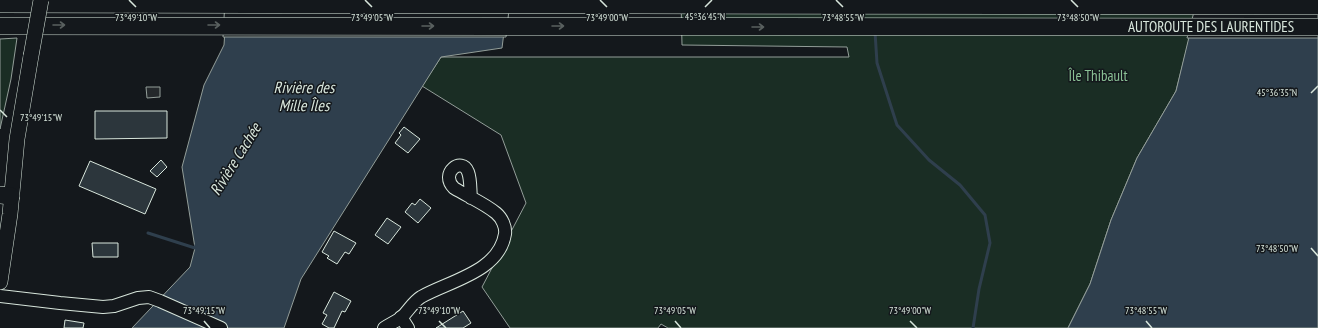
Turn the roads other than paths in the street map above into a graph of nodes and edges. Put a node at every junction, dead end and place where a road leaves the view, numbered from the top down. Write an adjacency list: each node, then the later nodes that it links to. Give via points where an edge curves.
1 (41, 0): 6 (main road, bridge)
2 (0, 4): 3 (highway, AUTOROUTE DES LAURENTIDES)
3 (1318, 6)
4 (0, 26): 5 (highway, AUTOROUTE DES LAURENTIDES, one-way to 5)
5 (1318, 27)
6 (6, 195): 8 (main road, via 10,214)
7 (471, 198): 10 (street, via 496,213 503,222 504,242 496,256 483,268 420,298)
8 (0, 282)
9 (0, 296): 11 (street, via 103,307 149,297)
10 (402, 317): 12 (street); 13 (street)
11 (221, 328)
12 (384, 328)
13 (408, 328)

